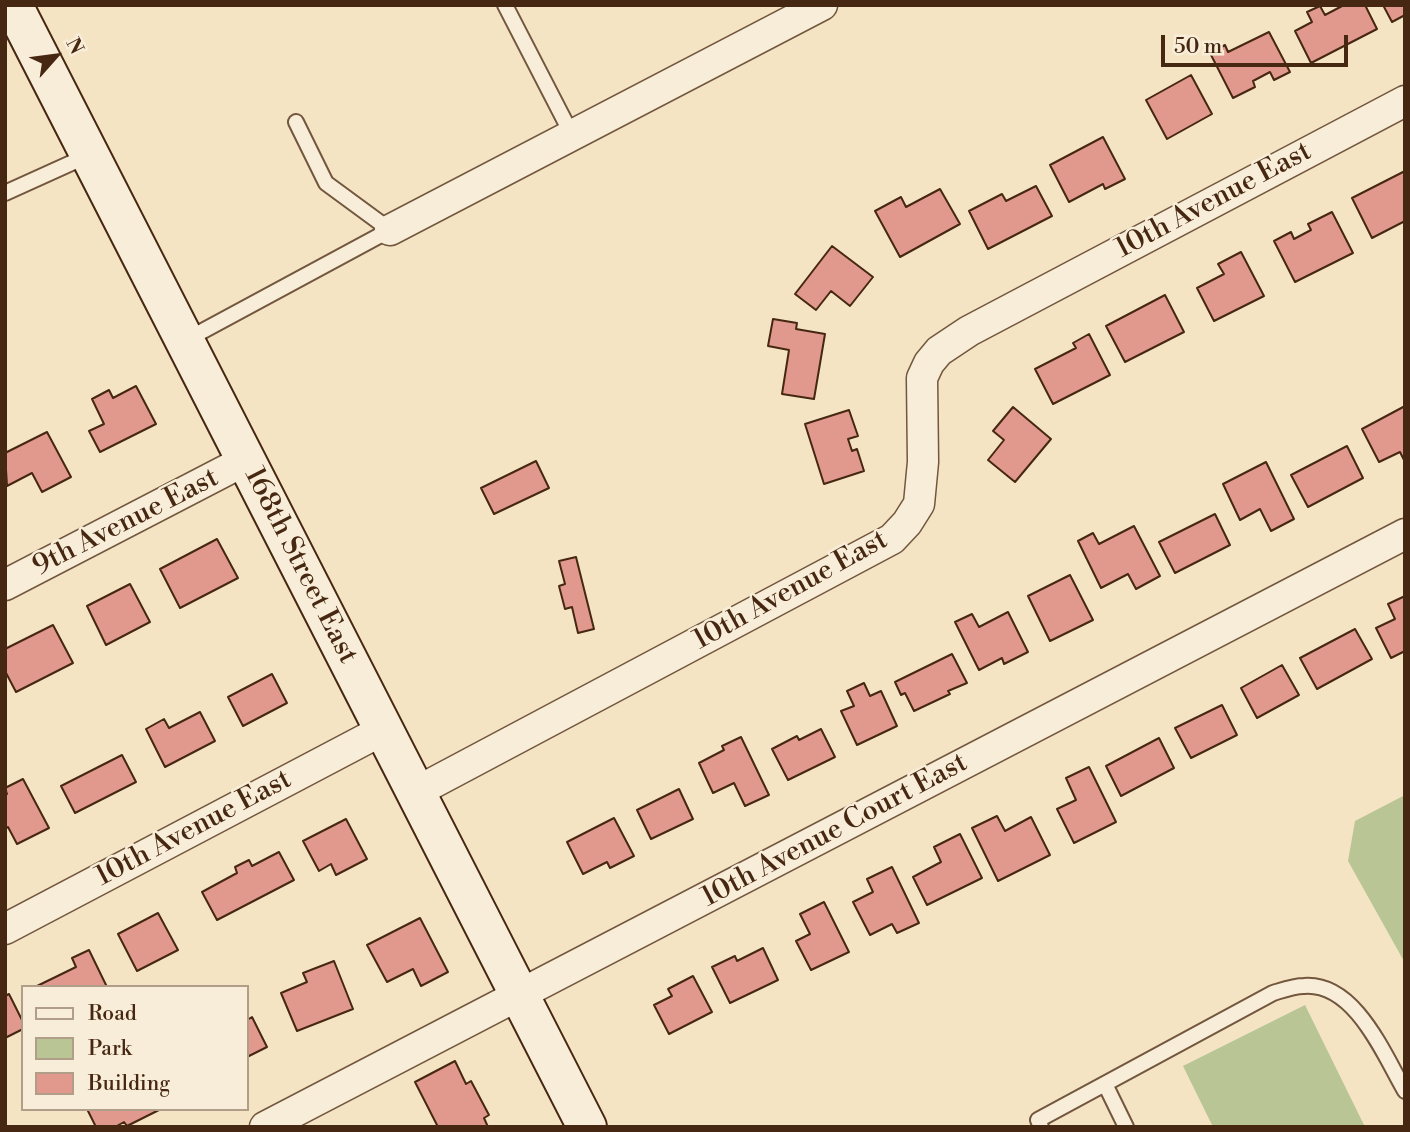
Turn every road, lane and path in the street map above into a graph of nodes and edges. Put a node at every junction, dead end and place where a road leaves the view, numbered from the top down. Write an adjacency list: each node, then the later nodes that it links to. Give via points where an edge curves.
1 (13, 5): 7 (street, 168th Street East)
2 (505, 5): 6 (lane)
3 (822, 5): 6 (street)
4 (1405, 101): 15 (street, 10th Avenue East, via 939,351 922,378 919,504 892,539)
5 (296, 122): 9 (lane, via 326,183)
6 (572, 135): 9 (street)
7 (90, 155): 8 (lane); 10 (street, 168th Street East)
8 (5, 193)
9 (390, 230): 10 (lane)
10 (185, 341): 11 (street, 168th Street East)
11 (246, 460): 13 (street, 9th Avenue East); 14 (street, 168th Street East)
12 (1405, 534): 17 (street, 10th Avenue Court East)
13 (5, 585)
14 (383, 730): 15 (street, 168th Street East); 16 (street, 10th Avenue East)
15 (416, 792): 17 (street, 168th Street East)
16 (5, 929)
17 (520, 996): 20 (street, 168th Street East); 21 (street, 10th Avenue Court East)
18 (1105, 1084): 19 (lane, via 1273,993 1306,985 1343,997 1354,1007); 22 (lane, via 1038,1121); 23 (lane)
19 (1405, 1091)
20 (580, 1121)
21 (265, 1127)
22 (1041, 1127)
23 (1126, 1127)

